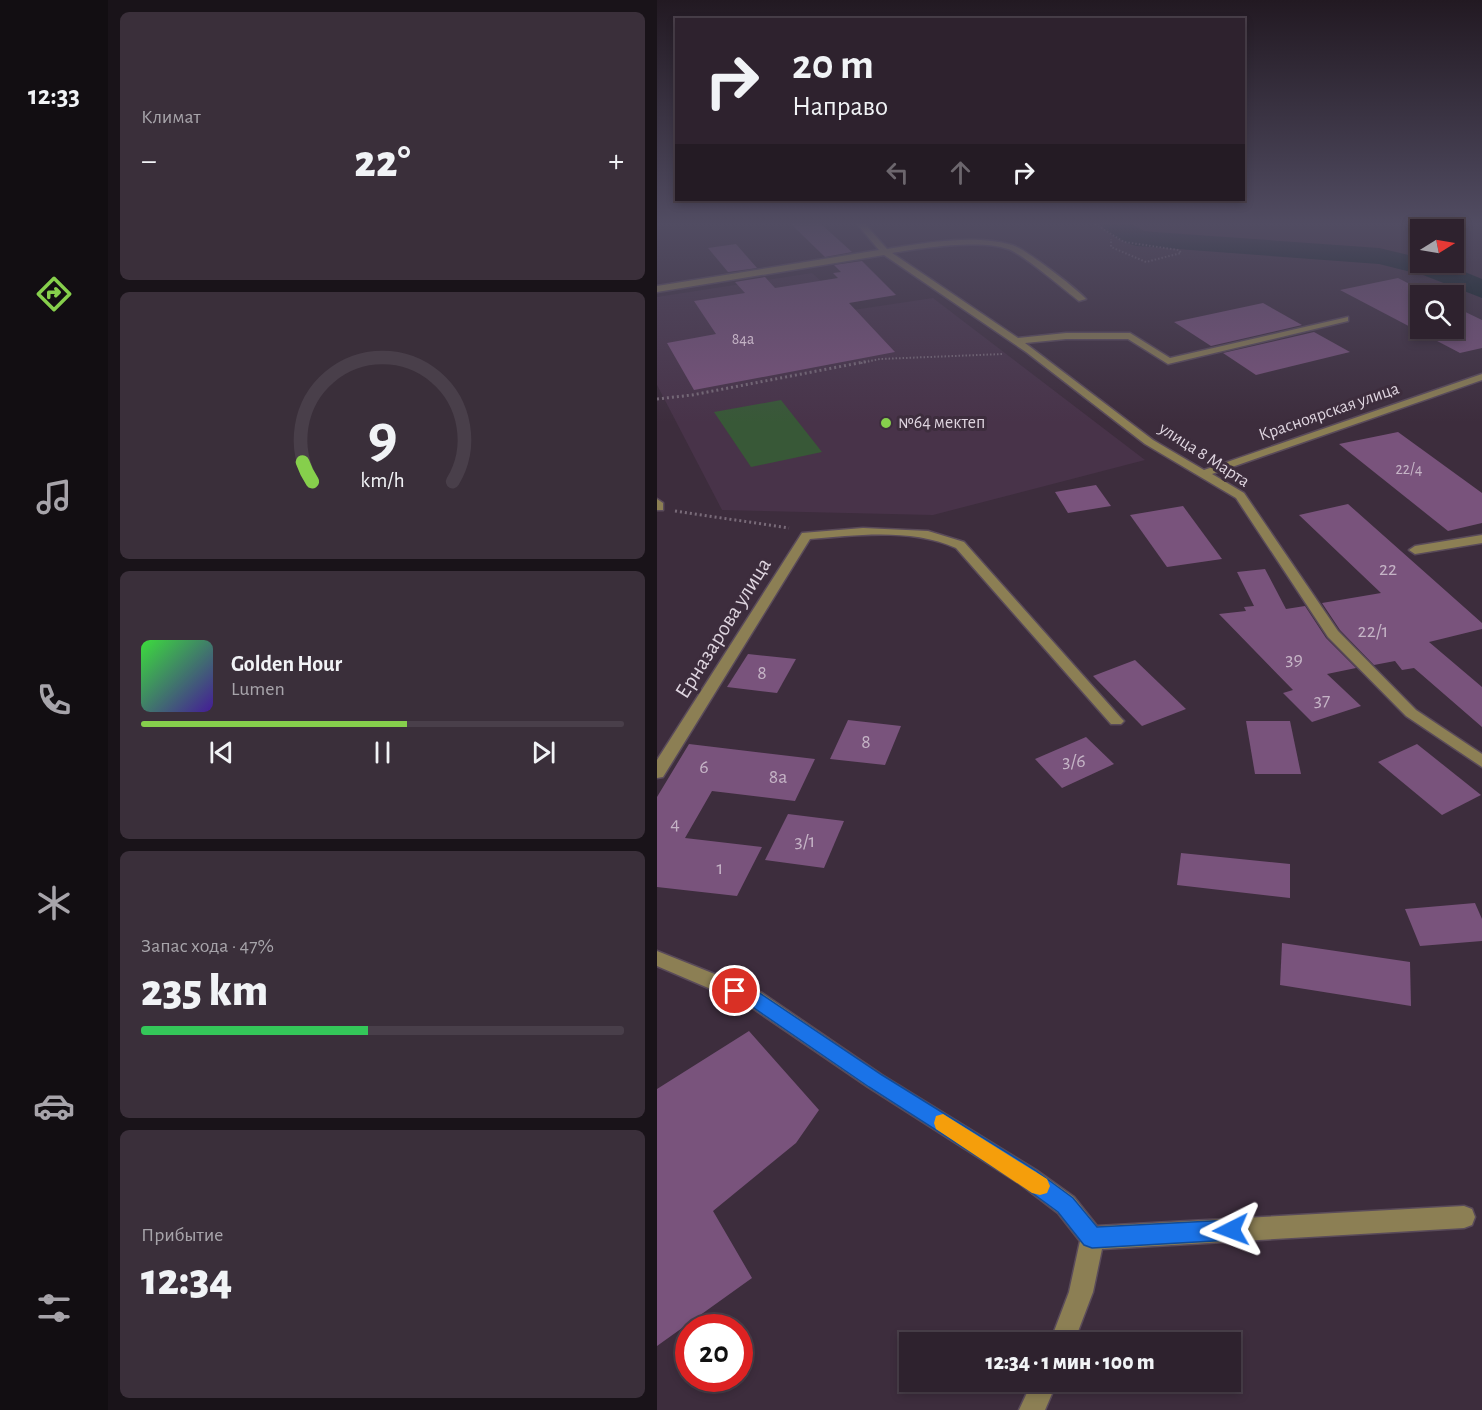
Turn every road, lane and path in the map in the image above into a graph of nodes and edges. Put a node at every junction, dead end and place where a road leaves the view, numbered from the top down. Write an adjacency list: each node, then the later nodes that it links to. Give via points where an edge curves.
1 (940, 290): 5 (street, улица 8 Марта)
2 (1069, 290): 3 (street)
3 (1081, 299)
4 (1345, 319): 5 (street, via 1168,361 1130,336)
5 (1015, 341): 6 (street, улица 8 Марта)
6 (1029, 350): 10 (path, via 959,358 880,359); 11 (street, улица 8 Марта, via 1149,442)
7 (1482, 377): 8 (street, Красноярская улица)
8 (1467, 382): 9 (street); 11 (street, Красноярская улица)
9 (1482, 389)
10 (657, 399)
11 (1202, 474): 17 (street, улица 8 Марта, via 1240,496 1333,634 1411,712)
12 (658, 505): 13 (path, via 681,513 785,526)
13 (806, 536): 16 (street, via 847,532 933,534 949,538 960,545); 18 (street, Ерназарова улица)
14 (1482, 539): 15 (street)
15 (1415, 550)
16 (1116, 722)
17 (1482, 762)
18 (657, 773)
19 (657, 958): 21 (street, via 755,999 1027,1177 1066,1205)
20 (1464, 1217): 21 (street)
21 (1092, 1238): 22 (street, via 1088,1272)
22 (1067, 1332)
23 (1040, 1392): 24 (street)
24 (1032, 1410)

